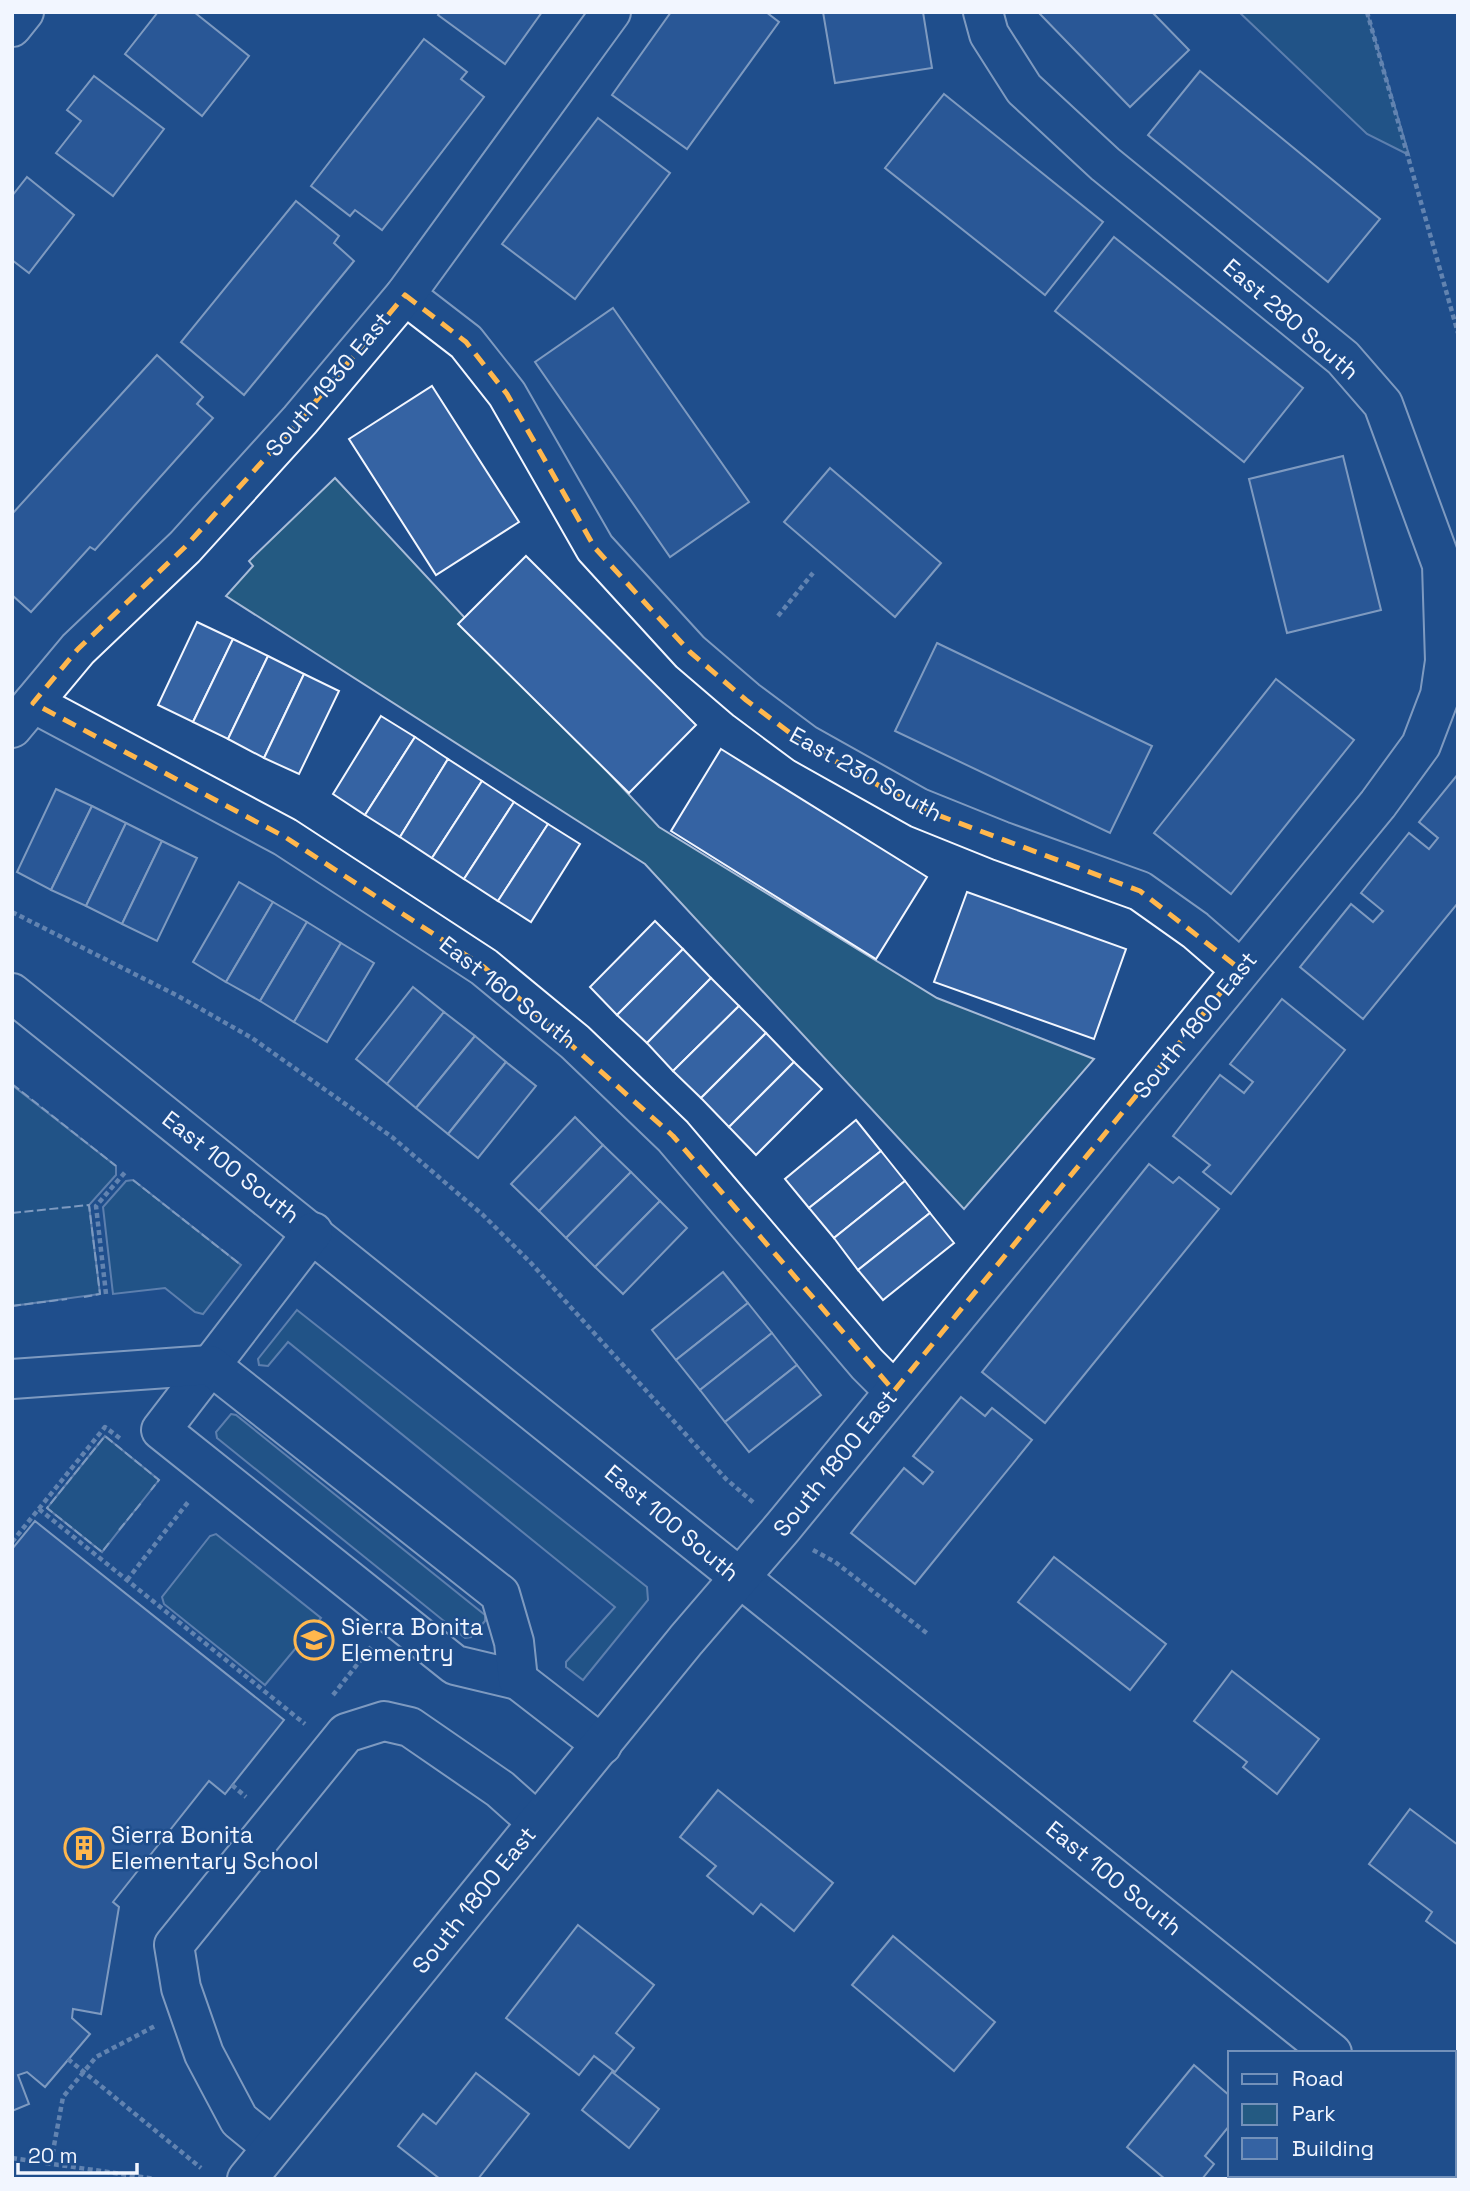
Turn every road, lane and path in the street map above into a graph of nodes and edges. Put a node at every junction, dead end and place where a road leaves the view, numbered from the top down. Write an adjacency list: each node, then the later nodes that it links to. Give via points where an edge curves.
1 (24, 12): 5 (street)
2 (611, 12): 6 (street, South 1930 East)
3 (983, 12): 11 (street, East 280 South, via 989,34 1024,89 1105,164 1343,358 1383,404 1442,565 1445,661 1440,695)
4 (1367, 12): 7 (path)
5 (12, 27)
6 (405, 295): 10 (street, South 1930 East, via 185,547 78,649); 13 (street, East 230 South, via 466,342 507,394 595,548 690,652 746,700 805,744 919,808 1140,891)
7 (1458, 333)
8 (813, 573): 9 (path)
9 (778, 616)
10 (23, 716): 20 (street, East 160 South, via 285,837 484,967 575,1042 673,1136)
11 (1421, 745): 13 (street, South 1800 East, via 1378,804)
12 (12, 912): 23 (path, via 253,1038 392,1136 530,1262 726,1479)
13 (1240, 969): 20 (street, South 1800 East)
14 (12, 993): 16 (street, East 100 South)
15 (127, 1170): 17 (path, via 96,1206)
16 (313, 1232): 18 (street); 27 (street, East 100 South)
17 (106, 1294)
18 (210, 1365): 19 (street); 31 (street, via 500,1594 514,1642); 31 (street, via 160,1430 455,1665)
19 (12, 1379)
20 (894, 1391): 27 (street, South 1800 East)
21 (127, 1444): 24 (path, via 106,1427)
22 (193, 1496): 28 (path)
23 (760, 1508)
24 (39, 1509): 25 (path); 28 (path)
25 (12, 1542)
26 (809, 1548): 29 (path, via 835,1562)
27 (738, 1578): 34 (street, South 1800 East); 39 (street, East 100 South)
28 (127, 1580): 33 (path, via 308,1727)
29 (928, 1634)
30 (375, 1642): 32 (path)
31 (518, 1680): 34 (street)
32 (332, 1696)
33 (315, 1717)
34 (602, 1745): 37 (street, South 1800 East)
35 (232, 1785): 36 (path)
36 (250, 1800)
37 (537, 1822): 42 (street, South 1800 East); 42 (street, via 450,1752 410,1727 384,1721 346,1733 216,1892 174,1945 181,1988 204,2054 239,2120)
38 (164, 2021): 41 (path, via 96,2057)
39 (1329, 2051)
40 (68, 2059): 41 (path)
41 (83, 2071): 44 (path, via 63,2097); 45 (path)
42 (272, 2147): 47 (street, South 1800 East)
43 (12, 2158): 44 (path)
44 (51, 2162): 46 (path)
45 (201, 2168)
46 (155, 2179)
47 (247, 2179)

